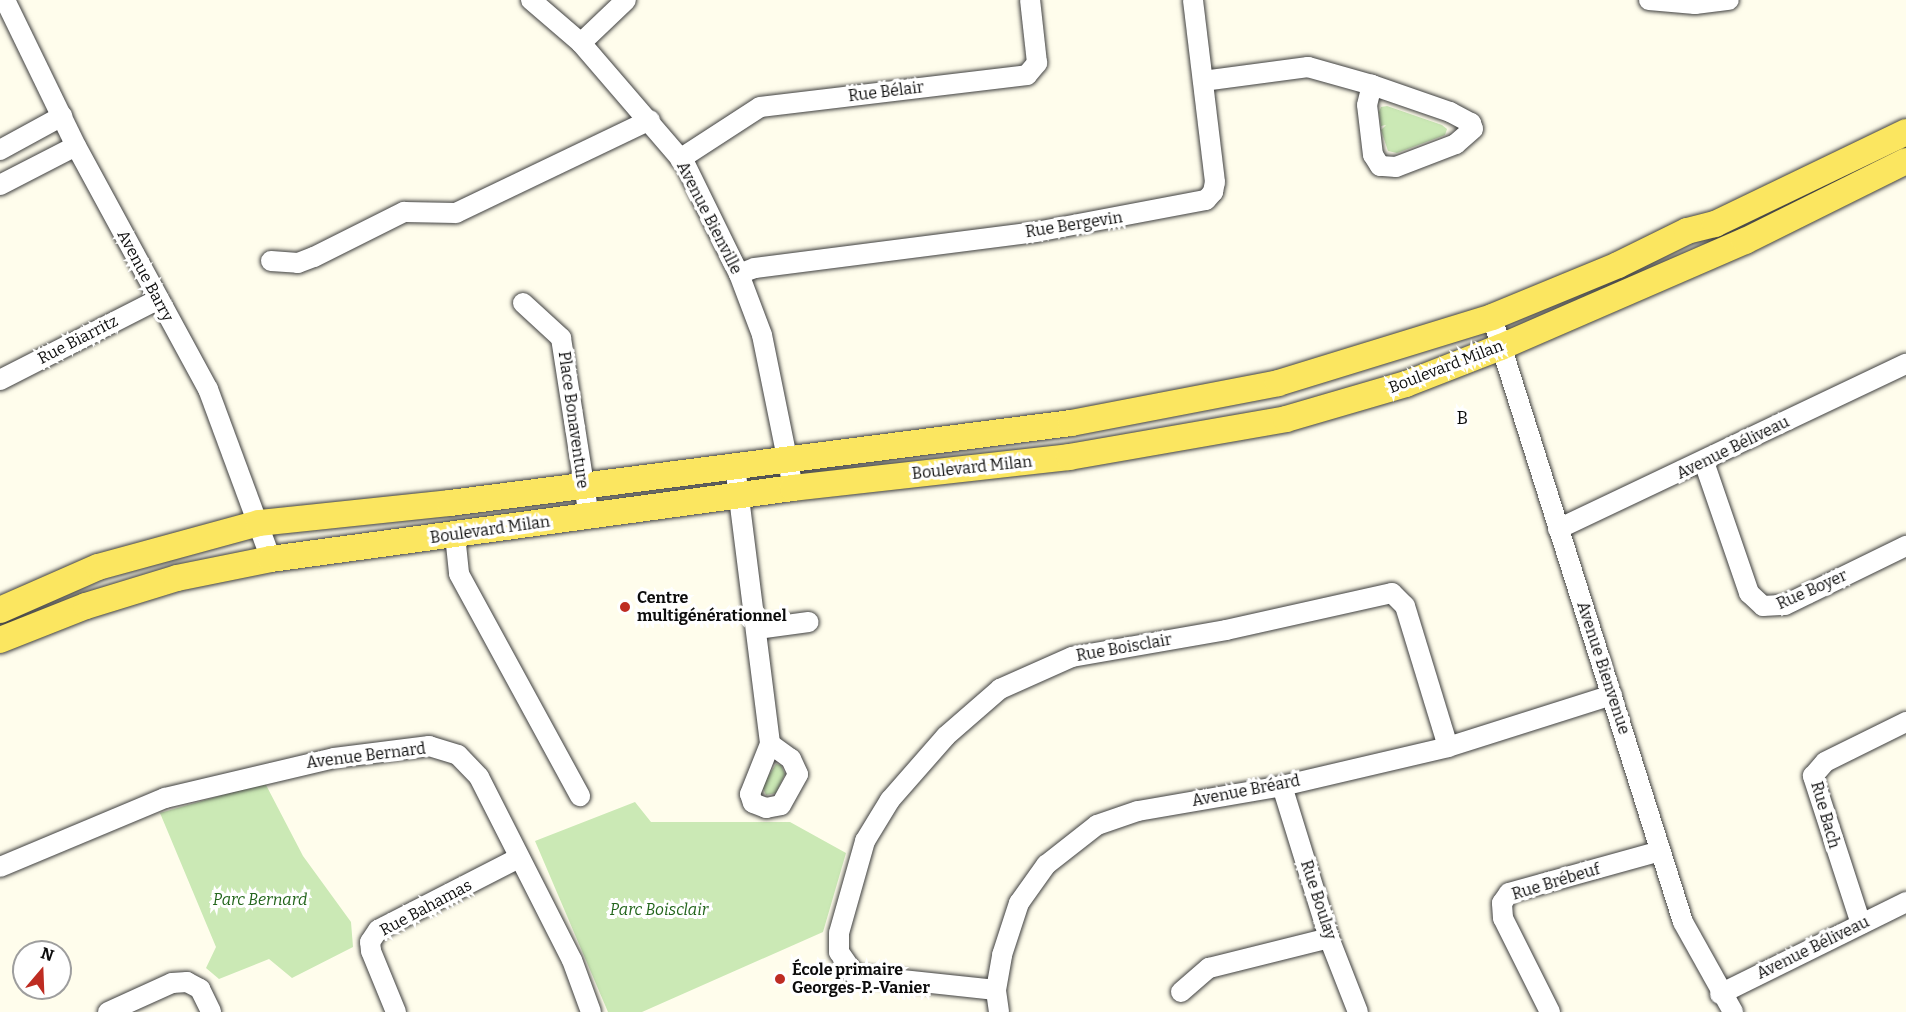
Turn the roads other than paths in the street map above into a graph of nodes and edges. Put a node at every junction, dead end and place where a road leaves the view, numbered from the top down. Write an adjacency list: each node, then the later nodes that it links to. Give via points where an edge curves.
1 (5, 0): 11 (street, Avenue Barry)
2 (531, 0): 8 (street, Avenue Bienville)
3 (626, 0): 8 (street)
4 (1030, 0): 16 (street, Rue Bélair, via 1037,63 1027,75 763,107 742,116)
5 (1193, 0): 9 (street, Rue Bergevin)
6 (1649, 0): 7 (street, via 1695,4)
7 (1729, 0)
8 (581, 43): 12 (street, Avenue Bienville)
9 (1203, 81): 10 (street, via 1308,67); 20 (street, Rue Bergevin, via 1215,182 1211,195 1202,202 1036,232 755,268)
10 (1372, 85): 10 (street, via 1367,105 1373,155 1380,166 1406,164 1465,140 1472,133 1473,126 1458,116)
11 (62, 116): 14 (street, Avenue Barry); 15 (street)
12 (650, 120): 16 (street, Avenue Bienville); 19 (street, via 456,213 404,212 306,260)
13 (1906, 132): 23 (main road, Boulevard Milan, via 1715,224 1687,231 1618,265)
14 (76, 146): 18 (street); 21 (street, Avenue Barry)
15 (0, 150)
16 (680, 159): 20 (street, Avenue Bienville)
17 (1906, 161): 24 (main road, Boulevard Milan, via 1745,241)
18 (0, 185)
19 (271, 261)
20 (739, 274): 27 (street, Avenue Bienville, via 762,335)
21 (157, 300): 26 (street, Rue Biarritz); 34 (street, Avenue Barry, via 208,389)
22 (524, 303): 30 (street, Place Bonaventure, via 561,338)
23 (1492, 316): 24 (street, Avenue Bienvenue); 27 (main road, Boulevard Milan, via 1278,383 1071,423)
24 (1501, 346): 31 (main road, Boulevard Milan, via 1406,384 1286,419 1069,457); 35 (street, Avenue Bienvenue)
25 (1906, 364): 28 (street, Avenue Béliveau)
26 (0, 380)
27 (789, 458): 29 (main road, Boulevard Milan); 31 (street, Avenue Bienville)
28 (1704, 462): 35 (street, Avenue Béliveau); 37 (street, Rue Boyer, via 1749,593 1763,606 1780,607)
29 (735, 466): 30 (main road, Boulevard Milan); 32 (street)
30 (581, 483): 33 (street, Place Bonaventure); 34 (main road, Boulevard Milan, via 450,503)
31 (793, 488): 32 (main road, Boulevard Milan)
32 (741, 497): 33 (main road, Boulevard Milan); 41 (street)
33 (589, 516): 36 (main road, Boulevard Milan)
34 (259, 524): 38 (street, Avenue Barry); 39 (main road, Boulevard Milan, via 98,567)
35 (1558, 529): 43 (street, Avenue Bienvenue)
36 (455, 535): 38 (main road, Boulevard Milan); 48 (street, via 459,574)
37 (1906, 546)
38 (271, 559): 42 (main road, Boulevard Milan, via 177,578 86,606)
39 (0, 610)
40 (809, 622): 41 (street)
41 (757, 629): 45 (street)
42 (0, 640)
43 (1612, 694): 46 (street, Avenue Bréard); 49 (street, Avenue Bienvenue)
44 (1906, 722): 53 (street, Rue Bach, via 1829,759 1813,776)
45 (770, 744)
46 (1448, 747): 47 (street, Avenue Bréard); 55 (street, Rue Boisclair, via 1405,606 1392,593 1226,630 1072,657 1000,689 945,736 890,800 866,841 839,933 839,952 855,975)
47 (1282, 786): 54 (street, Rue Boulay); 55 (street, Avenue Bréard, via 1127,814 1079,836 1046,865 1019,903 1005,941)
48 (580, 796)
49 (1660, 851): 57 (street, Avenue Bienvenue, via 1683,922); 64 (street, Rue Brébeuf, via 1509,893 1502,903 1503,918)
50 (519, 858): 51 (street, Avenue Bernard, via 479,777 459,755 429,747 334,758 165,798); 60 (street, Rue Bahamas, via 378,930 370,942 371,951); 61 (street, Avenue Bernard, via 572,960)
51 (0, 867)
52 (1906, 902): 53 (street, Avenue Béliveau)
53 (1861, 924): 57 (street, Avenue Béliveau)
54 (1329, 938): 56 (street, via 1209,968); 63 (street, Rue Boulay)
55 (996, 990): 62 (street, Avenue Bréard)
56 (1181, 992)
57 (1720, 994): 65 (street, Avenue Bienvenue)
58 (108, 1012): 59 (street, via 172,982 187,982 200,988)
59 (211, 1012)
60 (396, 1012)
61 (591, 1012)
62 (999, 1012)
63 (1358, 1012)
64 (1550, 1012)
65 (1733, 1012)

